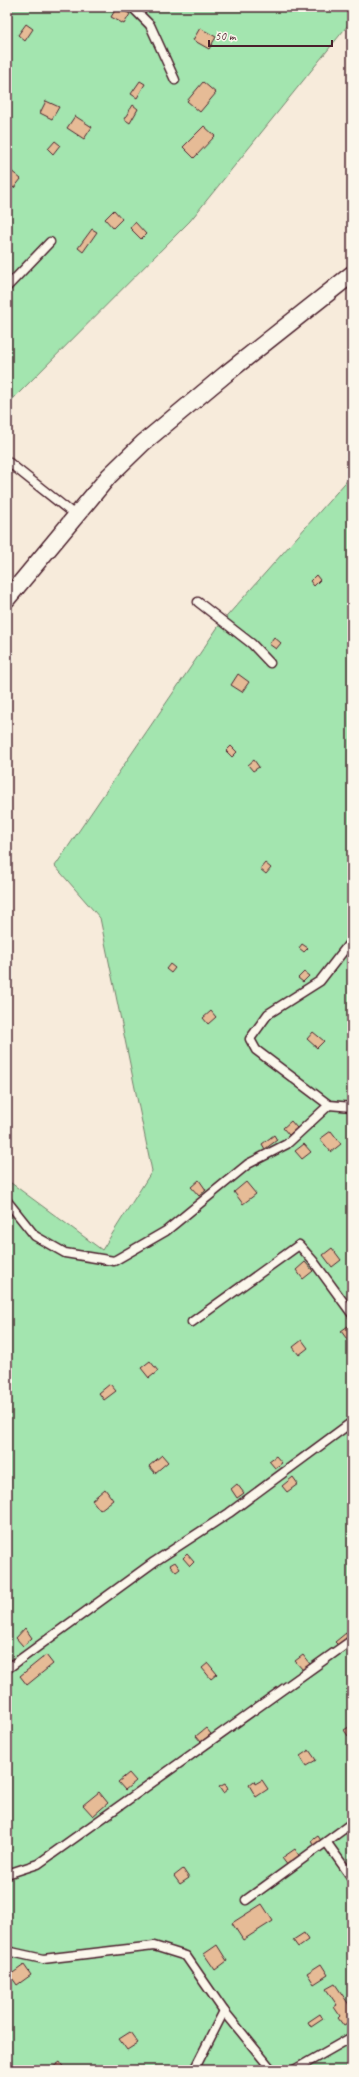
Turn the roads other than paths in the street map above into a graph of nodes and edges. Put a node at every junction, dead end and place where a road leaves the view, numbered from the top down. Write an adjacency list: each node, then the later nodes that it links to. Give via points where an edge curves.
1 (132, 7): 2 (lane, via 150,25)
2 (175, 80)
3 (50, 242): 5 (lane)
4 (352, 274): 7 (street, via 143,443 109,476)
5 (7, 287)
6 (7, 462): 7 (lane)
7 (76, 516): 8 (street)
8 (7, 599)
9 (198, 602): 10 (lane, via 252,644)
10 (270, 663)
11 (352, 940): 12 (lane, via 320,981 268,1014 250,1039 256,1050)
12 (329, 1105): 13 (lane); 14 (lane, via 287,1144 248,1164 166,1231 114,1261 66,1253 35,1236)
13 (352, 1107)
14 (7, 1201)
15 (352, 1314): 16 (lane, via 299,1245)
16 (192, 1322)
17 (352, 1422): 19 (lane, via 229,1513 154,1562)
18 (352, 1640): 22 (lane, via 38,1864)
19 (7, 1669)
20 (352, 1823): 21 (lane)
21 (327, 1843): 23 (lane); 24 (lane)
22 (7, 1874)
23 (352, 1878)
24 (246, 1900)
25 (7, 1951): 26 (lane, via 43,1959 154,1946 186,1956)
26 (224, 2011): 28 (lane); 29 (lane)
27 (352, 2037): 30 (lane)
28 (194, 2070)
29 (272, 2070)
30 (294, 2070)

